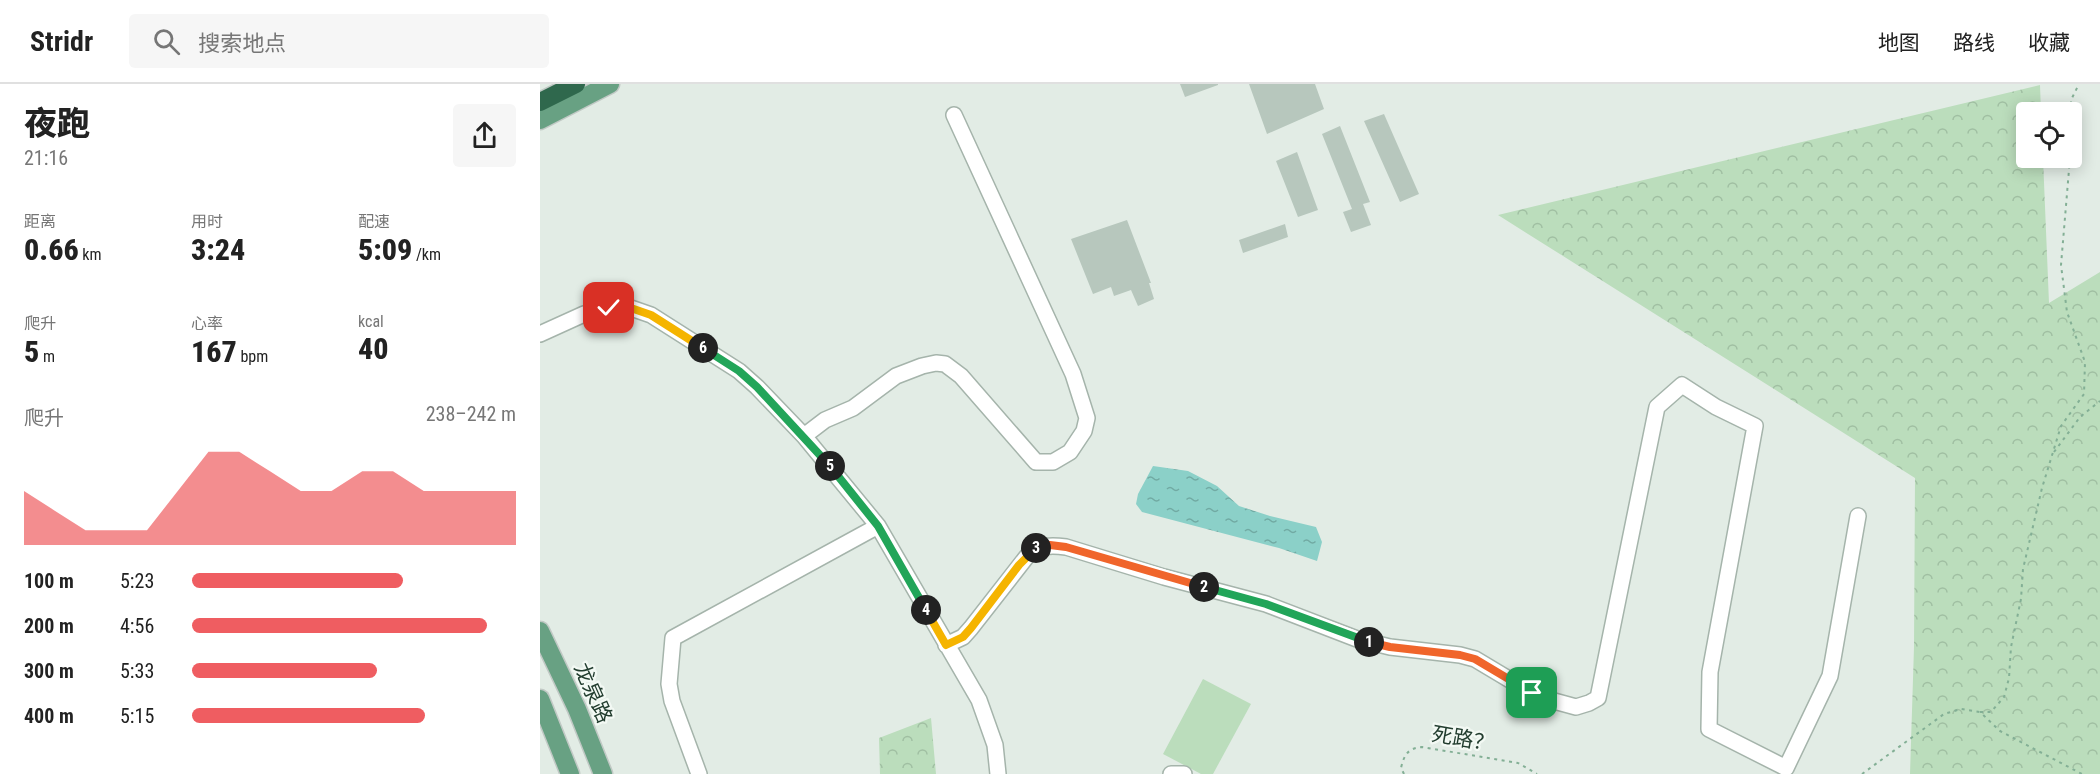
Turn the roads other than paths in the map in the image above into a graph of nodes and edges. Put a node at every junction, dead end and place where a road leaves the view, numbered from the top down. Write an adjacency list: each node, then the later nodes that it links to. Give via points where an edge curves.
1 (576, 84): 3 (highway)
2 (610, 84): 5 (main road)
3 (540, 102)
4 (954, 115): 7 (street, via 1073,374 1087,418 1084,431 1070,452 1053,462 1036,462 961,376 945,364 936,363 896,376 853,408 825,420)
5 (540, 120)
6 (540, 334): 7 (street, via 584,314 609,308 628,307 651,315 739,371)
7 (804, 436): 9 (street)
8 (1858, 516): 11 (street, via 1830,676 1786,768 1709,729 1710,672 1755,426 1682,385 1657,407 1598,698 1589,703 1576,706 1532,693 1475,659 1357,639 1266,604 1050,545 1036,548 1028,555 963,637)
9 (878, 526): 11 (street); 15 (street, via 673,638 669,684 672,701)
10 (540, 631): 14 (main road, 龙泉路)
11 (946, 645): 16 (street, via 979,700 995,745)
12 (540, 699): 13 (main road)
13 (570, 774)
14 (603, 774)
15 (699, 774)
16 (999, 774)
17 (1171, 774): 18 (street)
18 (1184, 774)

